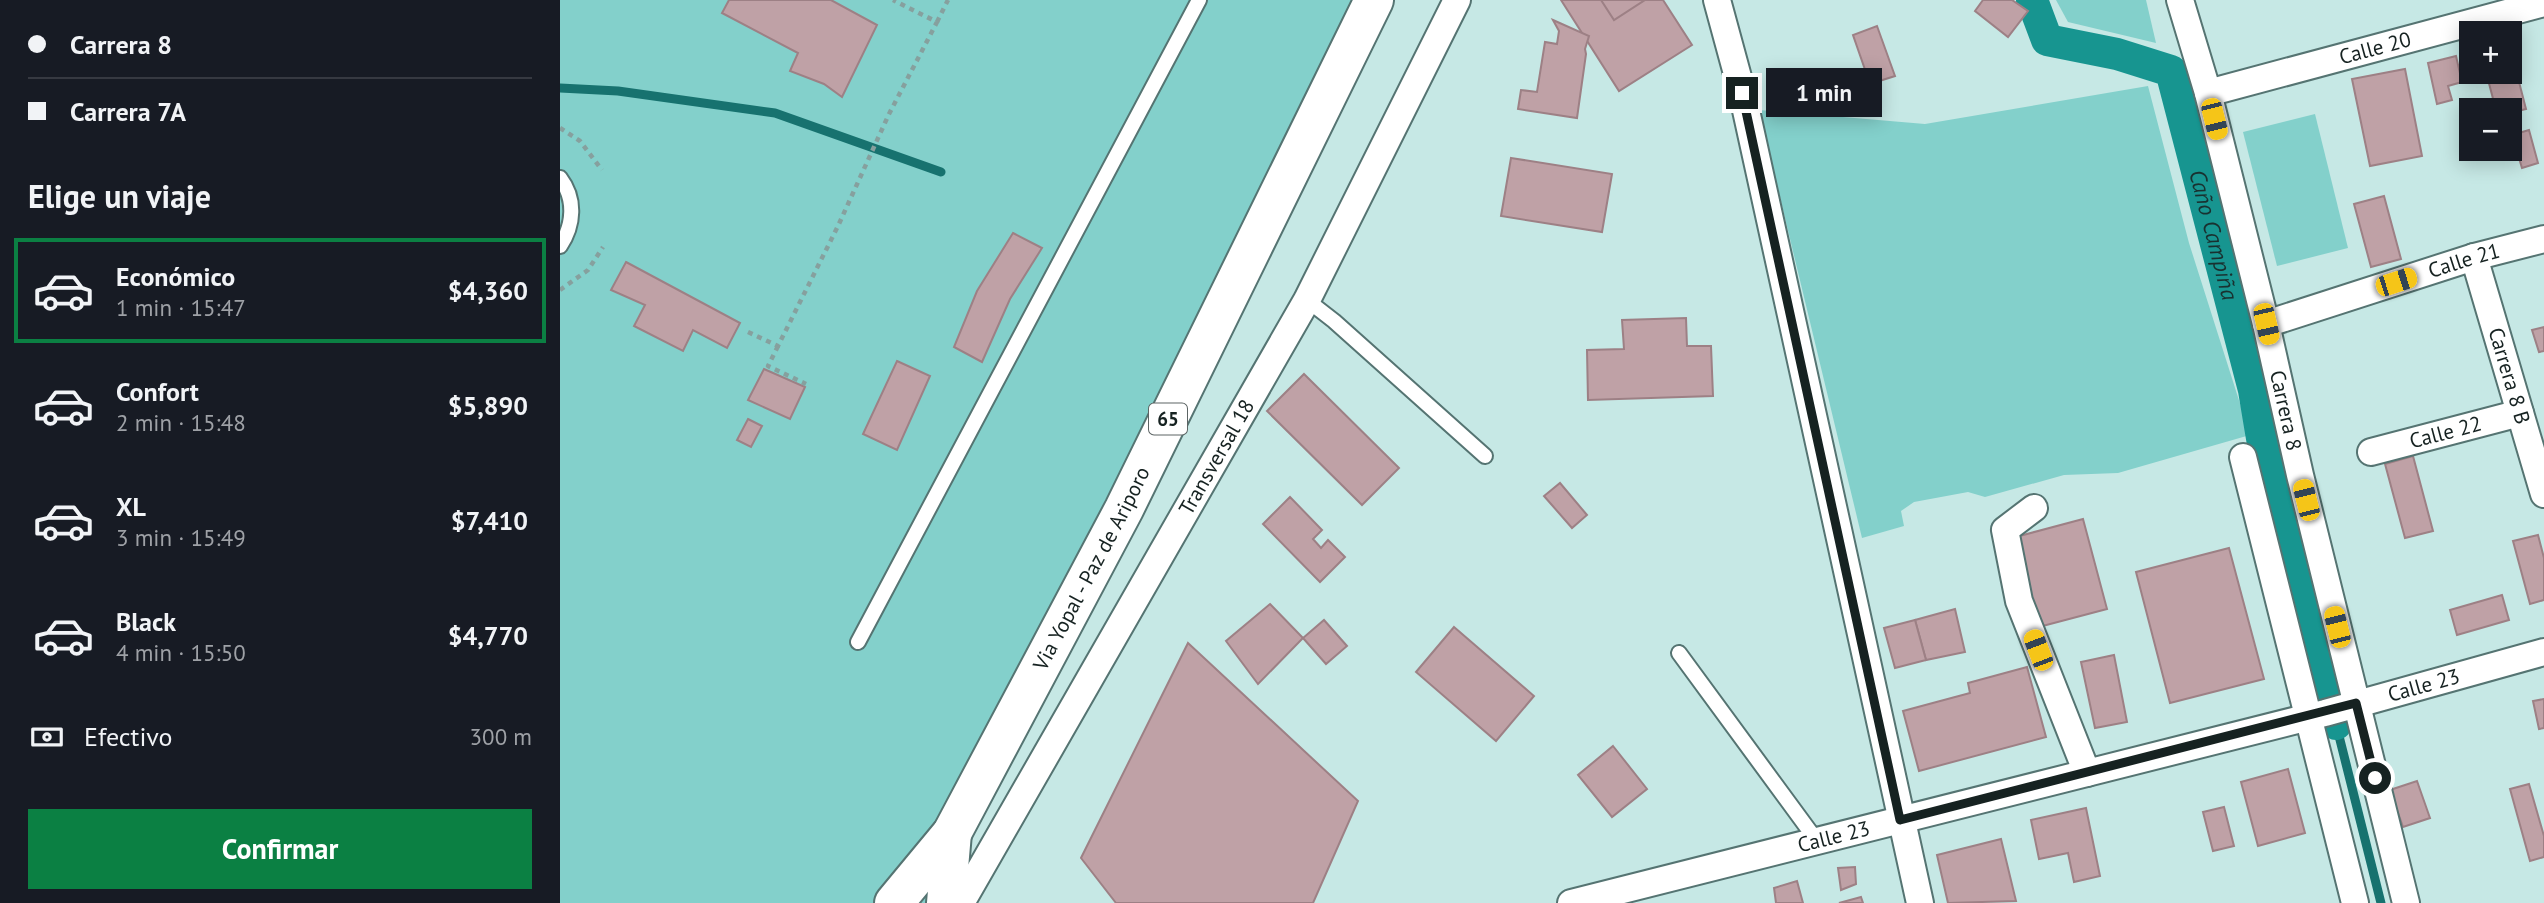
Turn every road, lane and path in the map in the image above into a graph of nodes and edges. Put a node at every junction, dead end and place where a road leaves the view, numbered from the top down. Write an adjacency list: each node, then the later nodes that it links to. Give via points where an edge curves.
1 (893, 0): 9 (path)
2 (948, 0): 9 (path)
3 (1199, 0): 30 (lane)
4 (1374, 0): 36 (main road, Via Yopal - Paz de Ariporo / 65, via 1124,509)
5 (1457, 0): 19 (street, Transversal 18)
6 (1717, 0): 35 (street, via 1742,93)
7 (2180, 0): 10 (street, Carrera 8)
8 (2544, 3): 10 (street, Calle 20)
9 (937, 22): 22 (path)
10 (2208, 93): 20 (street, Carrera 8)
11 (560, 128): 12 (path, via 580,141)
12 (602, 170)
13 (560, 178): 15 (lane, via 572,210)
14 (2544, 239): 17 (street, Calle 21)
15 (560, 246)
16 (603, 247): 18 (path, via 587,270)
17 (2474, 257): 20 (street, Calle 21); 24 (street, Carrera 8 B)
18 (560, 290)
19 (1307, 300): 26 (lane); 40 (street, Transversal 18)
20 (2266, 324): 33 (street, Carrera 8)
21 (748, 332): 22 (path)
22 (778, 346): 23 (path, via 768,366)
23 (806, 384)
24 (2520, 413): 25 (street, Calle 22); 28 (street, Carrera 8 B)
25 (2371, 452)
26 (1485, 456)
27 (2243, 457): 33 (street)
28 (2543, 489)
29 (2034, 508): 34 (street, via 2005,530 2019,601)
30 (858, 642)
31 (2544, 652): 33 (street, Calle 23)
32 (1679, 653): 37 (lane)
33 (2334, 710): 34 (street, Calle 23); 43 (street, Carrera 8); 44 (street, Carrera 8)
34 (2087, 773): 35 (street, Calle 23)
35 (1900, 820): 37 (street, Calle 23); 42 (street)
36 (953, 833): 38 (main road, 65); 39 (main road, 65)
37 (1817, 841): 41 (street, Calle 23)
38 (894, 903)
39 (946, 903)
40 (961, 903)
41 (1571, 903)
42 (1920, 903)
43 (2355, 903)
44 (2406, 903)

